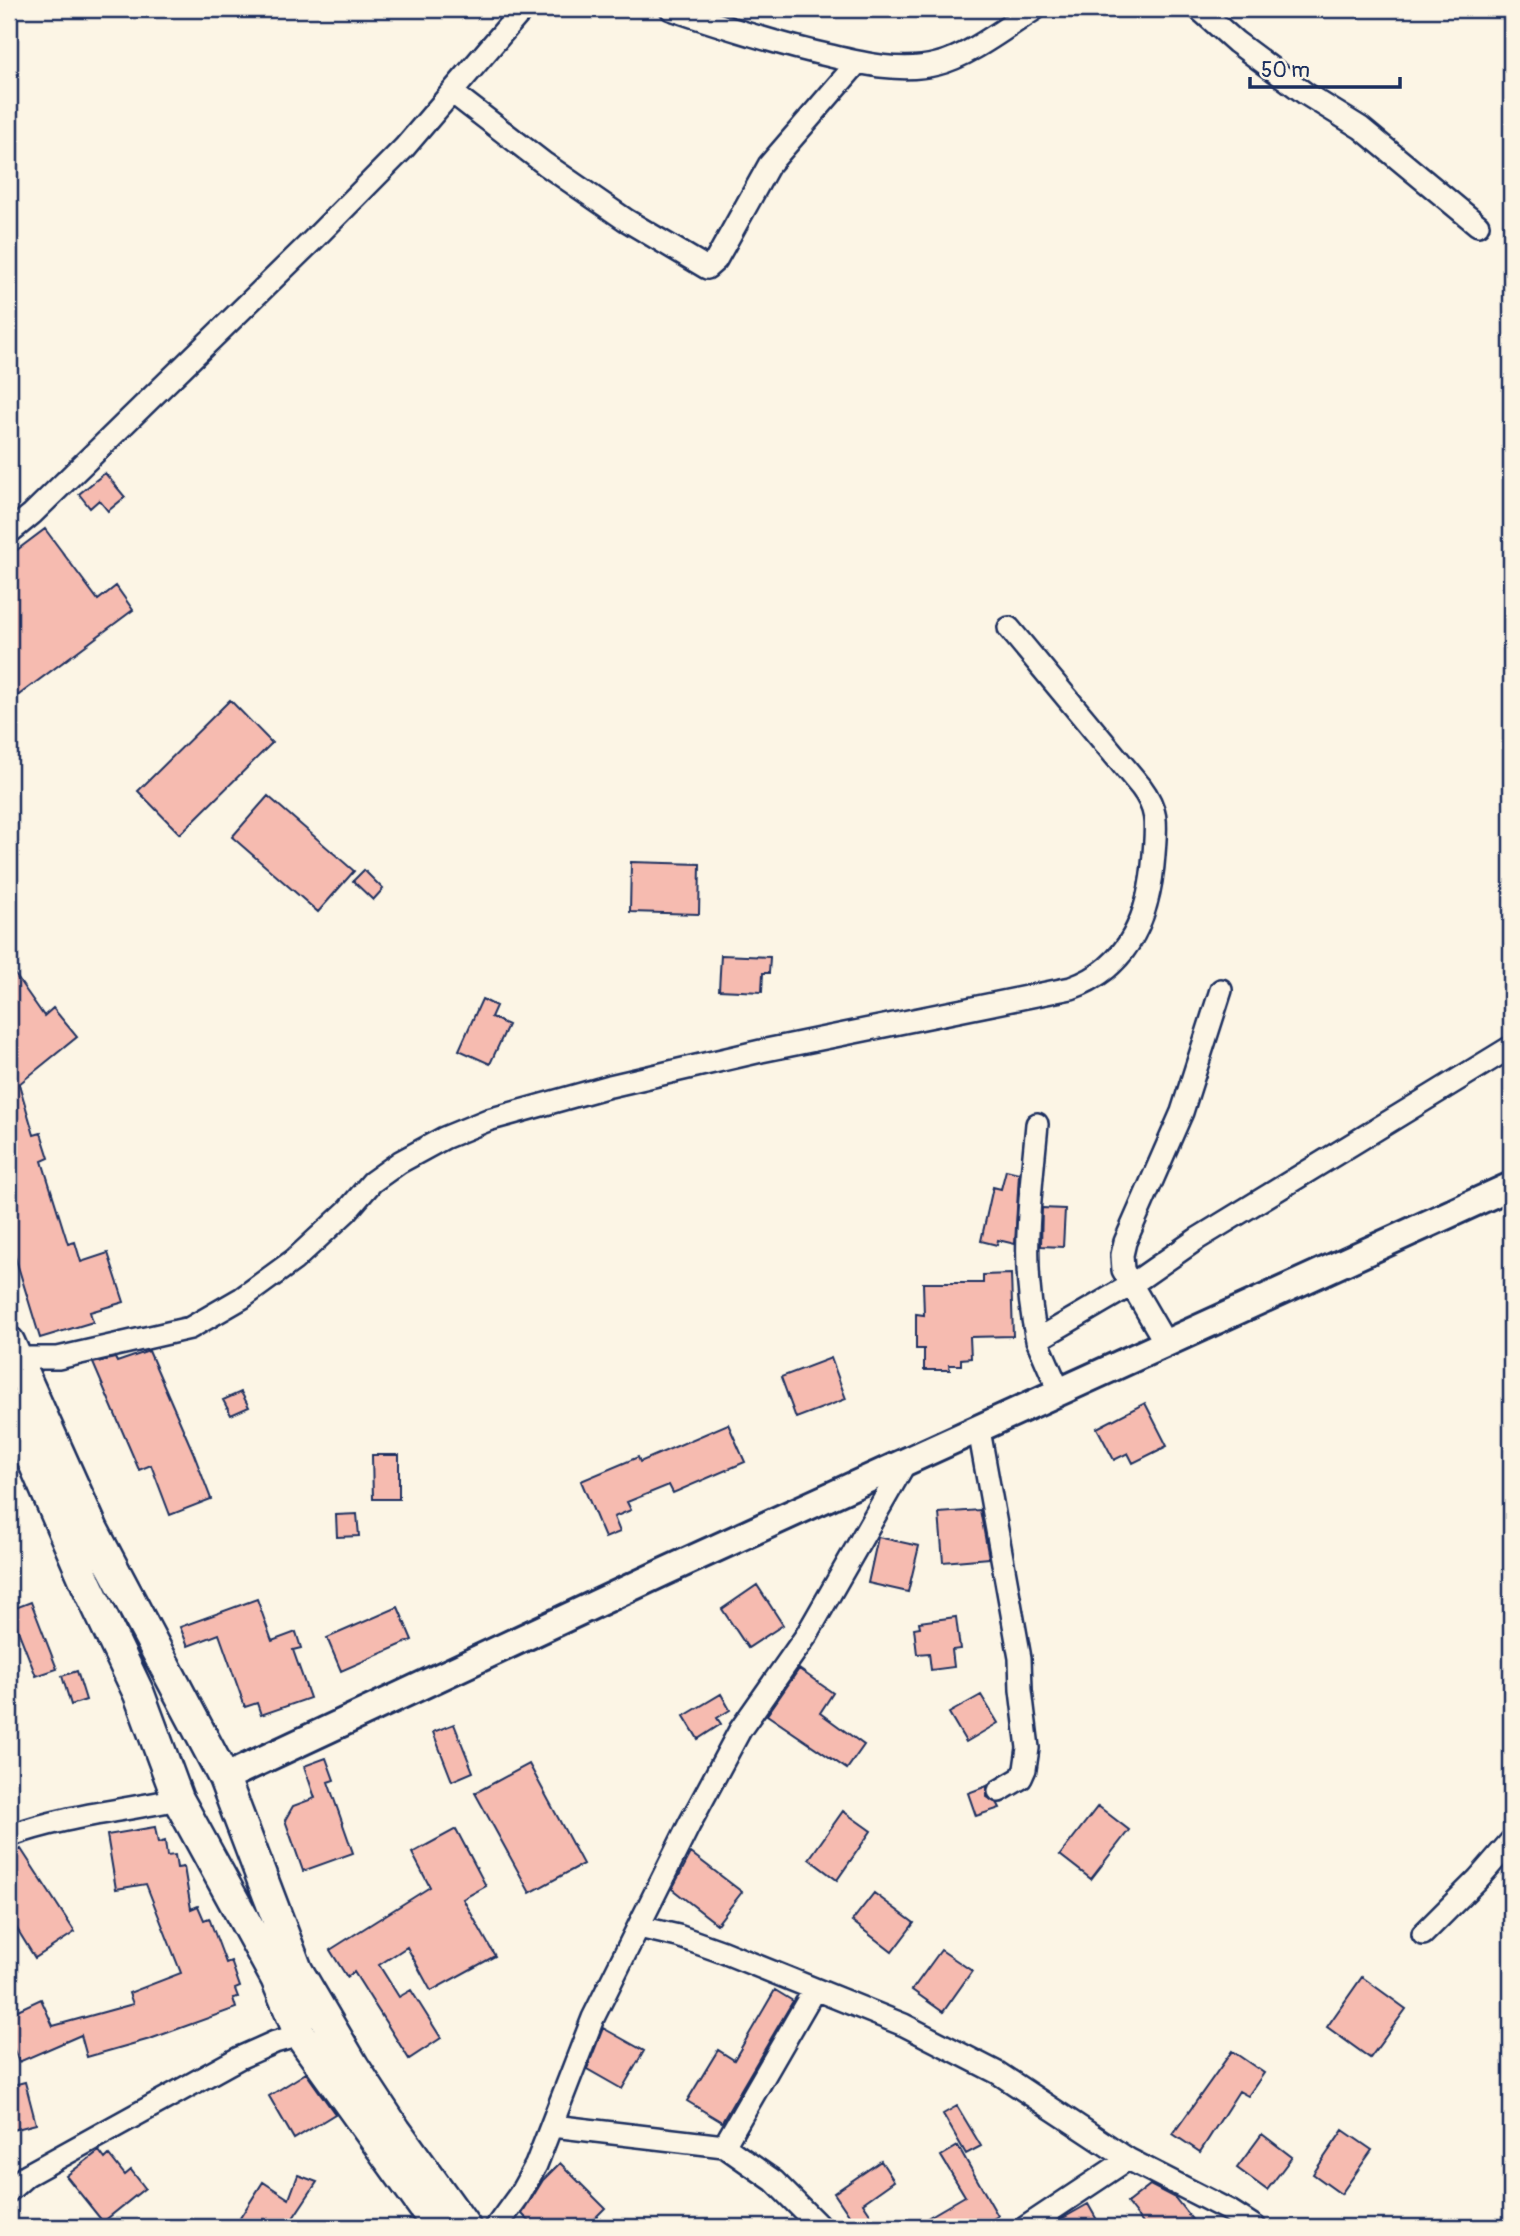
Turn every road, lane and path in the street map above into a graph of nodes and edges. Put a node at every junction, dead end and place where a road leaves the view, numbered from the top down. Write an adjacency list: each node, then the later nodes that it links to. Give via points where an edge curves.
1 (523, 9): 6 (street)
2 (671, 9): 5 (street, via 772,43)
3 (1035, 9): 5 (street, via 939,64 908,69)
4 (1199, 9): 7 (street, via 1236,42 1361,128)
5 (858, 62): 6 (street, via 769,165 716,260 707,268 626,220)
6 (453, 93): 8 (street, via 312,241)
7 (1478, 225)
8 (9, 533)
9 (1009, 628): 17 (street, via 1152,801 1154,861 1146,907 1138,930 1104,972 1071,988 761,1051 488,1120 444,1138 381,1175 293,1259 242,1298 190,1328 58,1358)
10 (1220, 990): 14 (street, via 1182,1112 1123,1247 1123,1270)
11 (1511, 1047): 14 (street, via 1220,1224)
12 (1037, 1124): 15 (street, via 1026,1251)
13 (1511, 1186): 16 (main road)
14 (1131, 1285): 15 (street); 16 (street)
15 (1037, 1339): 18 (street)
16 (1166, 1344): 18 (main road)
17 (11, 1354): 22 (highway)
18 (1060, 1393): 20 (main road)
19 (9, 1405): 22 (highway)
20 (979, 1430): 21 (main road); 26 (street, via 1020,1658 1028,1748 1021,1778)
21 (905, 1463): 25 (main road); 32 (street, via 806,1636 740,1730)
22 (80, 1536): 23 (highway); 24 (highway)
23 (194, 1721): 24 (highway, via 167,1727); 25 (highway)
24 (155, 1736): 27 (highway)
25 (224, 1778): 28 (highway)
26 (999, 1791)
27 (178, 1799): 29 (street, via 83,1815); 31 (highway)
28 (243, 1827): 31 (highway); 34 (highway)
29 (9, 1836)
30 (1511, 1841): 33 (street)
31 (203, 1844): 34 (highway)
32 (639, 1927): 35 (street, via 723,1952); 37 (street, via 593,2018)
33 (1423, 1934)
34 (286, 1974): 36 (highway); 42 (highway)
35 (814, 1990): 38 (street); 39 (street, via 904,2025 998,2073)
36 (300, 2035): 40 (street, via 239,2058 27,2175); 41 (highway)
37 (553, 2126): 38 (street); 43 (street, via 520,2194)
38 (724, 2146): 44 (street, via 774,2181)
39 (1128, 2159): 45 (street); 46 (street)
40 (9, 2191)
41 (439, 2227)
42 (466, 2227)
43 (496, 2227)
44 (820, 2227)
45 (1026, 2227)
46 (1255, 2227)

